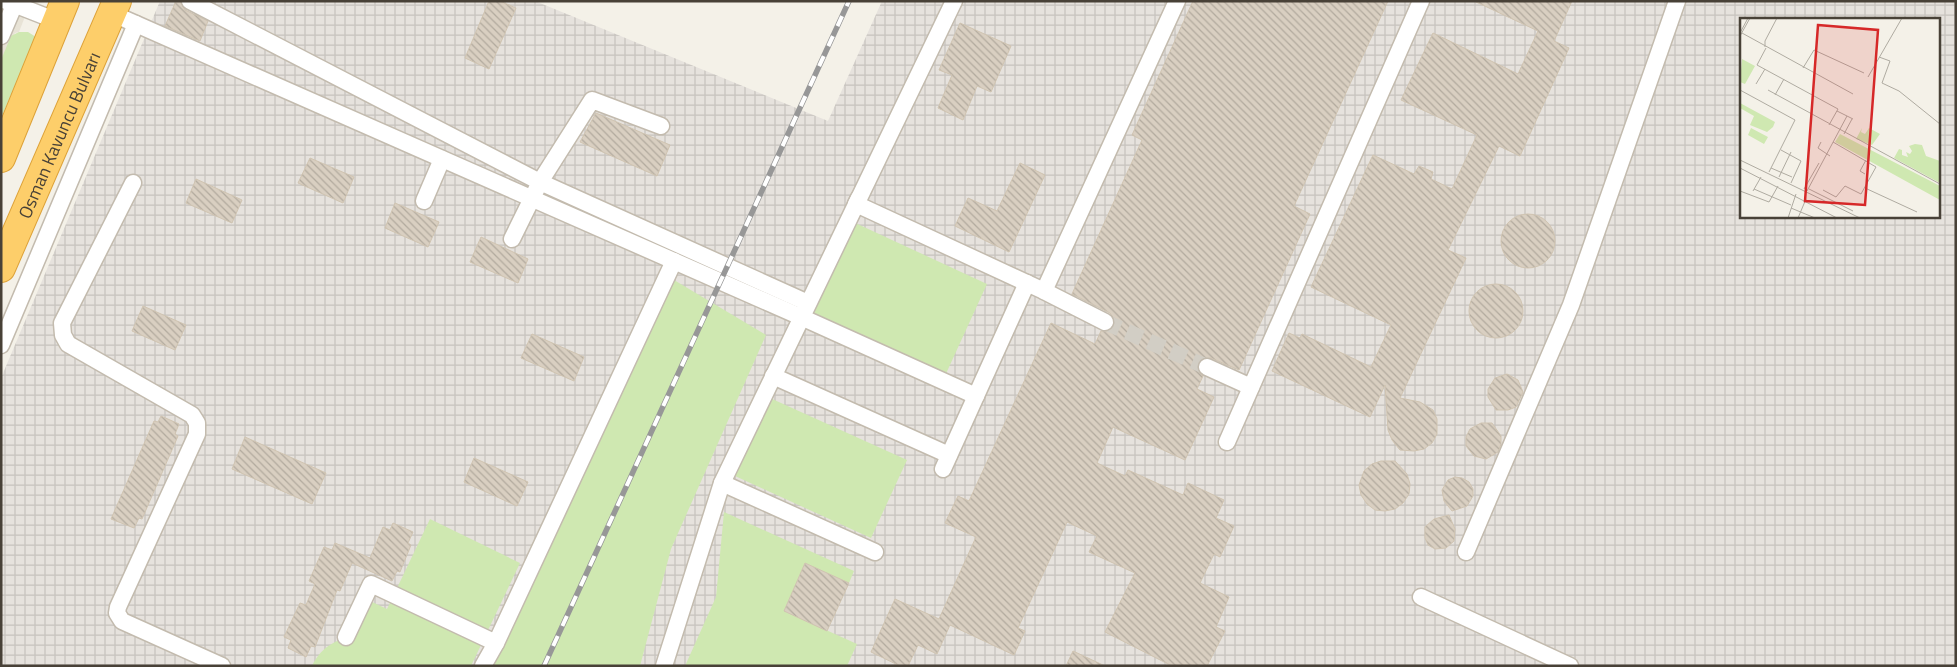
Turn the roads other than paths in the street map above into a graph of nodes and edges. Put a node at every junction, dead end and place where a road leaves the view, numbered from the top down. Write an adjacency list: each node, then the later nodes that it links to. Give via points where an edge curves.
1 (190, 1): 14 (street)
2 (954, 1): 17 (street)
3 (1177, 1): 23 (street)
4 (1421, 1): 29 (street)
5 (1677, 1): 34 (street, via 1572,305)
6 (12, 2): 8 (street); 10 (street)
7 (114, 7): 9 (street); 21 (highway, Osman Kavuncu Bulvarı)
8 (61, 11): 12 (highway)
9 (136, 24): 13 (street); 26 (street)
10 (1, 36)
11 (661, 126): 14 (street, via 592,100)
12 (1, 158)
13 (442, 159): 16 (street); 18 (street)
14 (540, 182): 16 (street); 24 (street)
15 (133, 183): 38 (street, via 62,323 62,329 68,344 192,415 197,423 197,434 116,614 122,621)
16 (532, 198): 19 (street); 20 (street)
17 (859, 198): 22 (street, via 856,204); 24 (street)
18 (424, 201)
19 (512, 239)
20 (674, 261): 24 (street); 37 (street)
21 (1, 268)
22 (1027, 283): 23 (street); 30 (street)
23 (1044, 291): 25 (street)
24 (805, 310): 28 (street); 30 (street)
25 (1105, 322)
26 (1, 346)
27 (1207, 367): 29 (street)
28 (773, 376): 30 (street, via 946,462); 32 (street)
29 (1251, 387): 31 (street)
30 (976, 396)
31 (1227, 442)
32 (722, 483): 33 (street); 41 (street)
33 (875, 552)
34 (1466, 552)
35 (1421, 597): 42 (street)
36 (346, 637): 37 (street, via 371,584)
37 (496, 643): 40 (street)
38 (191, 659): 39 (street)
39 (222, 666)
40 (483, 666)
41 (664, 666)
42 (1570, 666)

